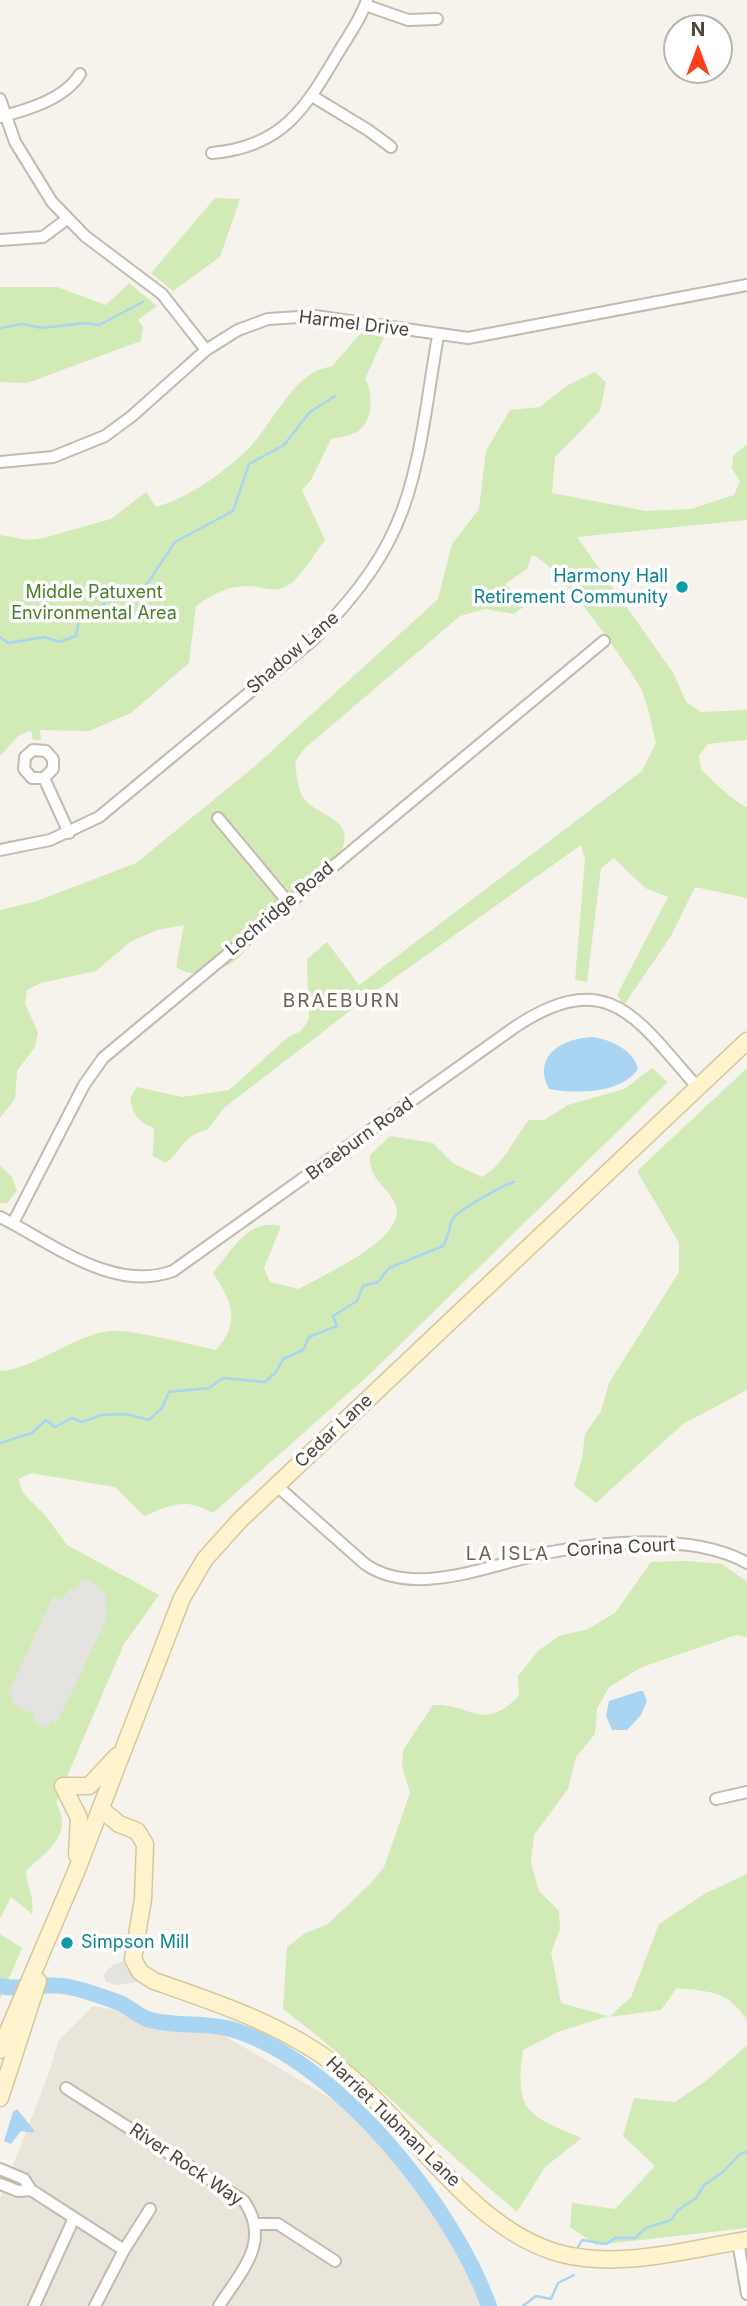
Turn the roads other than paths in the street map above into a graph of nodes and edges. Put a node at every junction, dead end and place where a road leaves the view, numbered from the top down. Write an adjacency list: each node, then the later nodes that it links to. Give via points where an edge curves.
1 (366, 2): 2 (street, via 408,20); 4 (street)
2 (437, 19)
3 (80, 74): 6 (street, via 75,84 58,96)
4 (312, 96): 7 (street); 8 (street, via 289,124 268,138 239,150)
5 (0, 99): 6 (street)
6 (3, 116): 9 (street, via 28,165)
7 (390, 148)
8 (212, 153)
9 (67, 219): 10 (street, via 43,237); 13 (street, via 162,295)
10 (0, 240)
11 (747, 285): 12 (street, Harmel Drive, via 494,335)
12 (438, 336): 13 (street, Harmel Drive, via 294,315 252,324); 18 (street, Shadow Lane, via 406,498 386,547 359,589 314,639 112,807)
13 (206, 350): 14 (street, Harmel Drive, via 105,436 52,457)
14 (0, 462)
15 (604, 641): 20 (street, Lochridge Road)
16 (44, 778): 18 (street)
17 (218, 818): 20 (street)
18 (69, 833): 19 (street, Shadow Lane)
19 (0, 850)
20 (288, 902): 24 (street, Lochridge Road, via 103,1058 84,1085)
21 (747, 1041): 22 (main road, Cedar Lane)
22 (698, 1088): 24 (street, Braeburn Road, via 630,1014 598,1000 568,1000 514,1027 173,1271 152,1277 120,1276); 25 (main road, Cedar Lane)
23 (0, 1217): 24 (street, Braeburn Road)
24 (13, 1223)
25 (277, 1486): 26 (street, Corina Court, via 365,1564 402,1580 432,1579 594,1546 696,1545); 27 (main road, Cedar Lane, via 221,1540 193,1577)
26 (747, 1563)
27 (122, 1751): 30 (main road, Cedar Lane); 31 (main road, via 89,1786 63,1786 79,1818)
28 (747, 1792): 29 (street)
29 (716, 1800)
30 (101, 1810): 31 (main road, Cedar Lane); 42 (main road, Harriet Tubman Lane, via 137,1832 145,1844 143,1899 133,1952 140,1972 277,2027 321,2054 502,2225 542,2248 581,2257 624,2258)
31 (76, 1872): 32 (main road, Cedar Lane)
32 (20, 2016): 33 (main road, Cedar Lane); 35 (main road, Cedar Lane)
33 (0, 2050)
34 (66, 2088): 41 (street, River Rock Way, via 244,2201)
35 (0, 2098)
36 (0, 2169): 38 (street, via 24,2179)
37 (0, 2184): 38 (street)
38 (31, 2190): 40 (street)
39 (150, 2209): 43 (street)
40 (74, 2218): 43 (street); 46 (street)
41 (256, 2224): 44 (street, via 278,2224); 48 (street, River Rock Way, via 255,2246)
42 (743, 2241): 45 (street)
43 (124, 2250): 47 (street)
44 (335, 2261)
45 (747, 2294)
46 (34, 2306)
47 (95, 2306)
48 (219, 2306)

